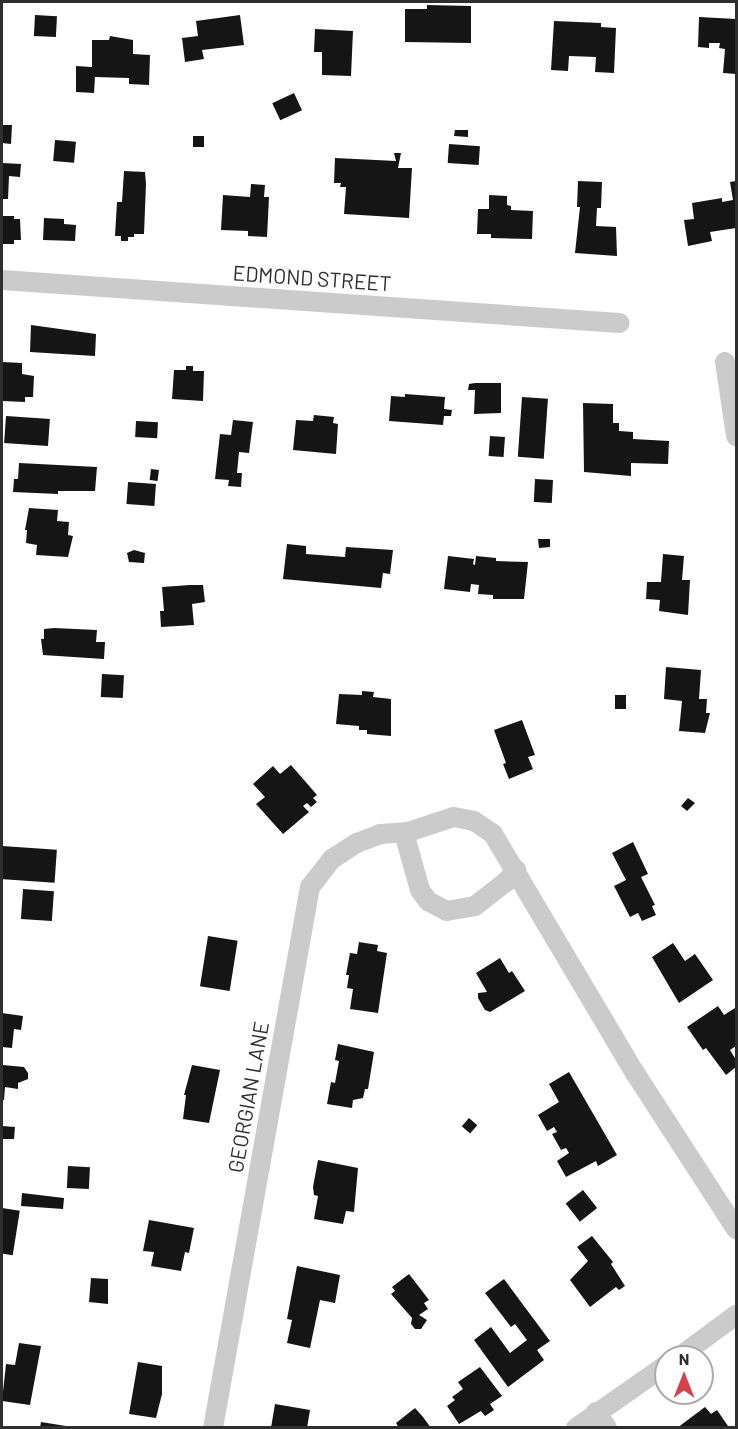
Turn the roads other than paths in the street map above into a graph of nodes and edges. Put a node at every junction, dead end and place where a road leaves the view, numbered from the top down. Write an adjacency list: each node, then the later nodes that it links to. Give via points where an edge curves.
1 (2, 280): 2 (street, EDMOND STREET)
2 (620, 323)
3 (725, 362): 4 (street)
4 (736, 436)
5 (404, 832): 6 (street, GEORGIAN LANE, via 454,817 474,820 493,834); 6 (street, via 420,890 428,901 447,910 475,906); 12 (street, GEORGIAN LANE, via 380,834 357,843 332,859 309,887)
6 (516, 870): 7 (street, GEORGIAN LANE, via 635,1073)
7 (736, 1229)
8 (736, 1316): 9 (street)
9 (696, 1345)
10 (654, 1375): 11 (street)
11 (602, 1420): 13 (street)
12 (213, 1428)
13 (576, 1428)

